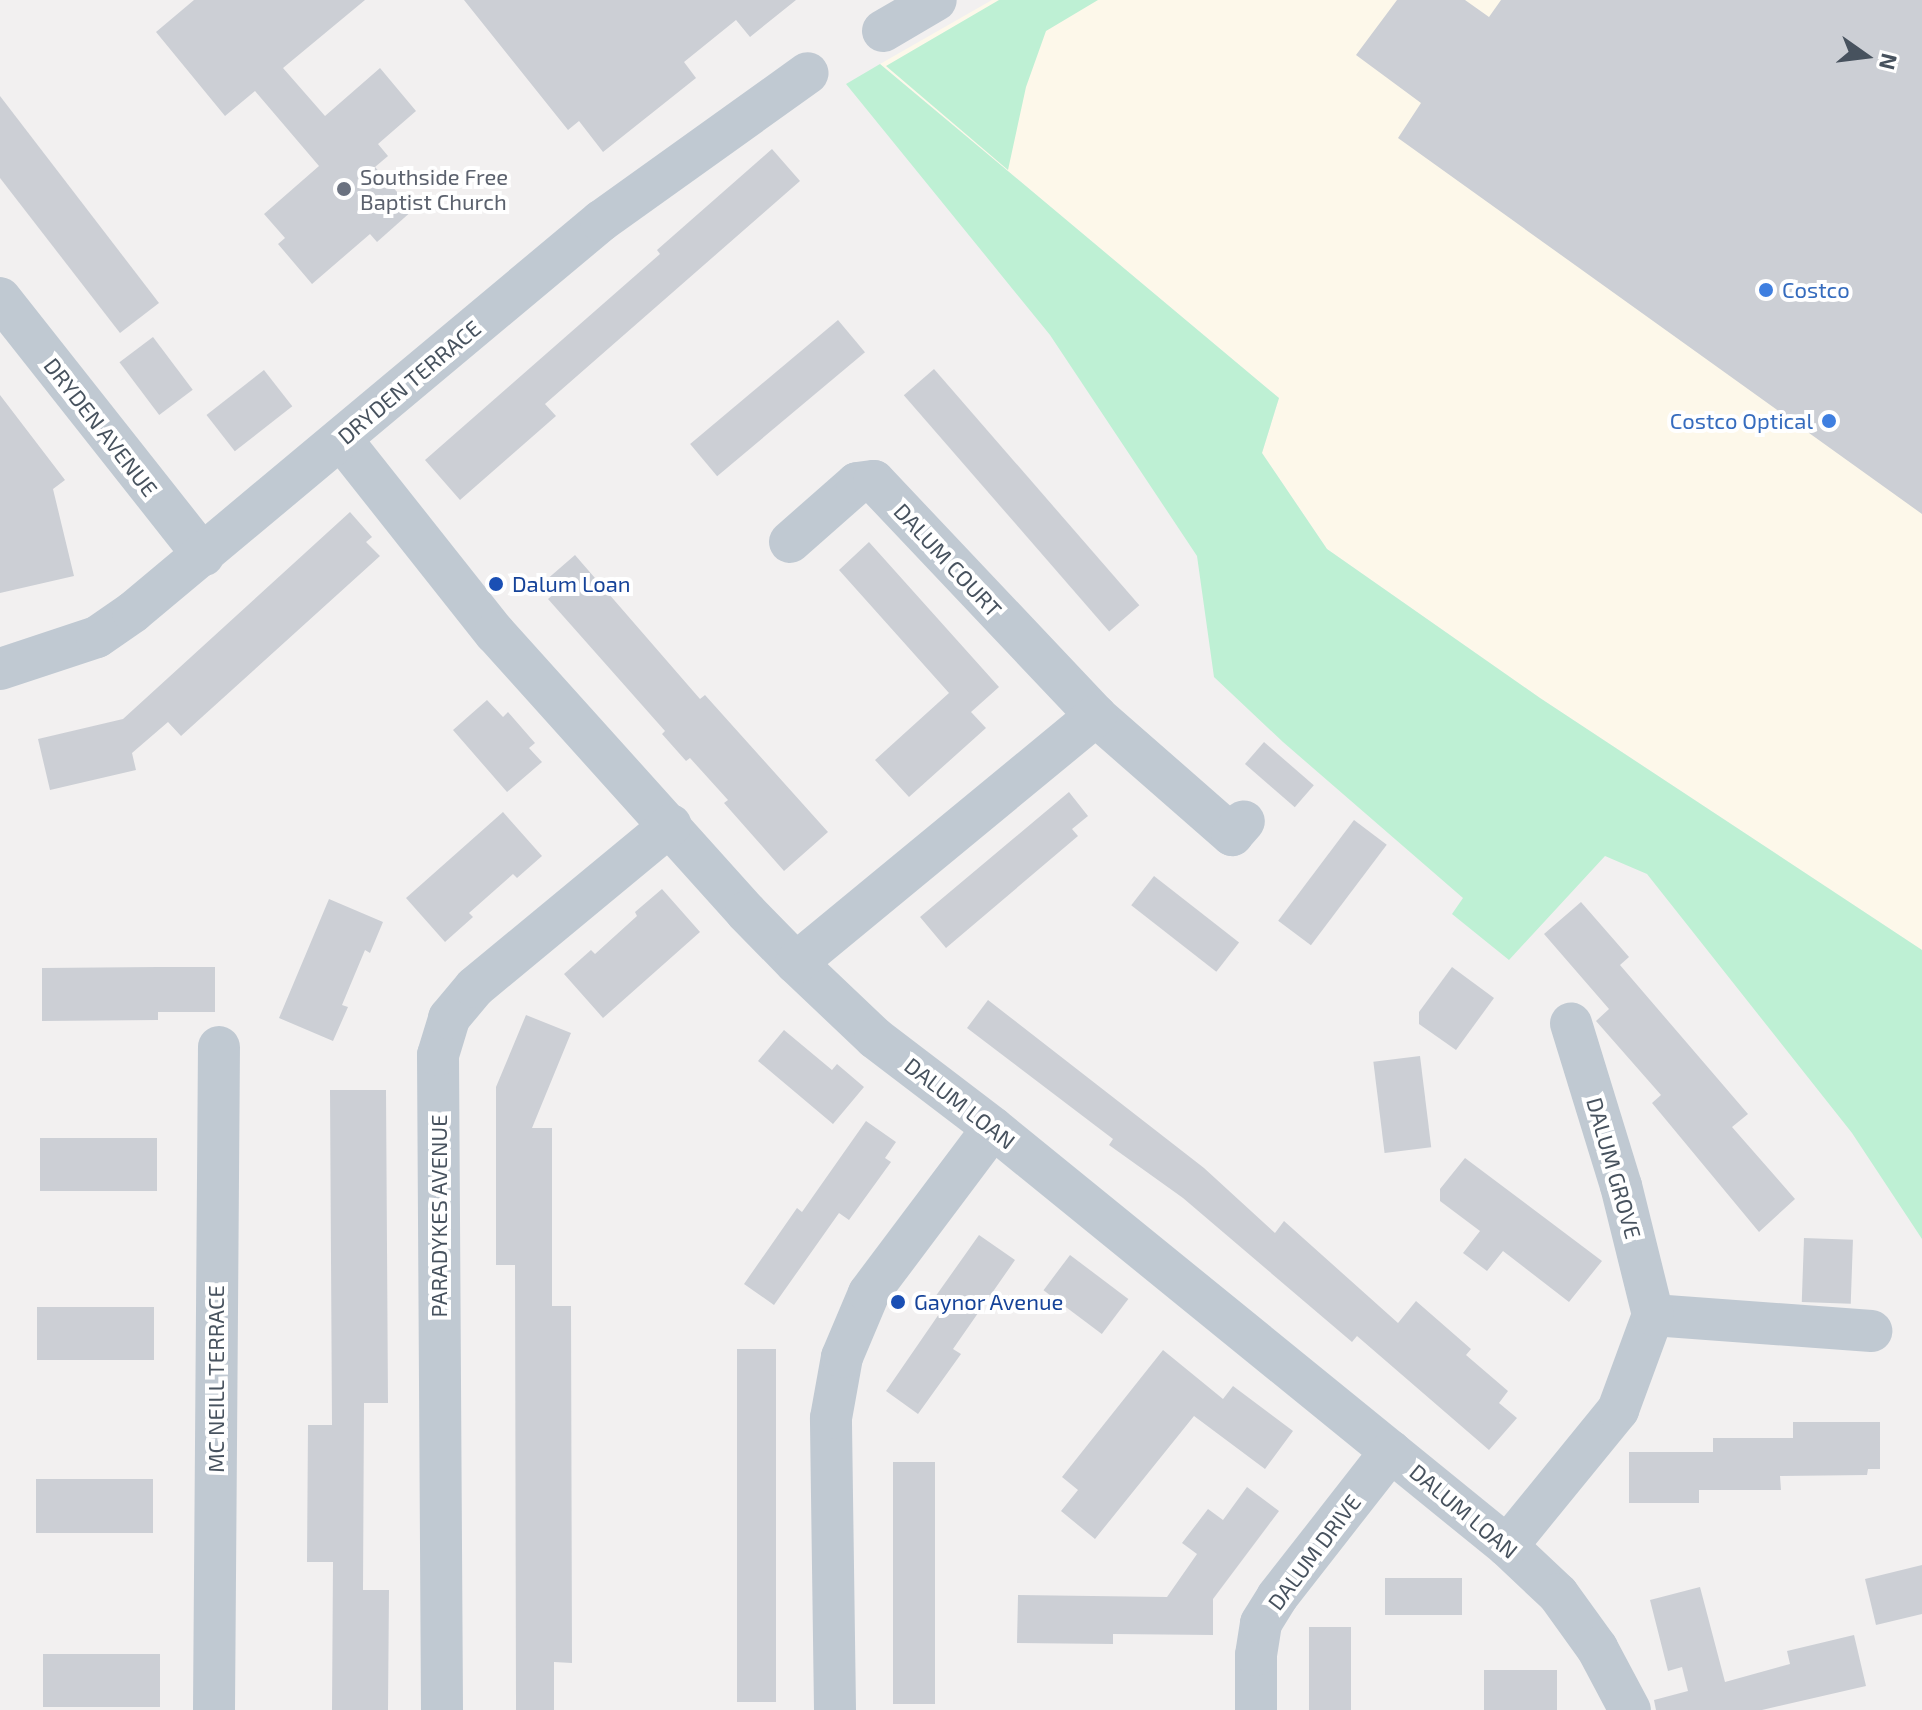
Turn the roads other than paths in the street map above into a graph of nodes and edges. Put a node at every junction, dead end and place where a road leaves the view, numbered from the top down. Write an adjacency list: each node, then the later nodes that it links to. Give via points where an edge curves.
1 (936, 0): 2 (street)
2 (883, 31)
3 (808, 73): 5 (street, DRYDEN TERRACE, via 601,221)
4 (0, 298): 7 (street, DRYDEN AVENUE)
5 (341, 439): 7 (street, DRYDEN TERRACE); 11 (street, DALUM LOAN, via 495,633)
6 (790, 542): 9 (street, DALUM COURT, via 857,483 874,481)
7 (203, 555): 8 (street, DRYDEN TERRACE, via 97,637)
8 (0, 669)
9 (1096, 716): 10 (street, DALUM COURT, via 1232,835); 12 (street)
10 (1244, 821)
11 (671, 825): 12 (street, DALUM LOAN); 21 (street, PARADYKES AVENUE, via 475,987 449,1018 438,1055)
12 (796, 963): 15 (street, DALUM LOAN, via 875,1038)
13 (1571, 1023): 16 (street, DALUM GROVE, via 1621,1186)
14 (219, 1047): 20 (street, MC NEILL TERRACE)
15 (993, 1128): 18 (street, DALUM LOAN); 22 (street, via 869,1293 842,1357 831,1418)
16 (1653, 1315): 17 (street); 19 (street, via 1618,1410)
17 (1871, 1331)
18 (1391, 1451): 19 (street, DALUM LOAN); 23 (street, DALUM DRIVE, via 1261,1623)
19 (1507, 1546): 24 (street, DALUM LOAN, via 1558,1594 1597,1648)
20 (214, 1710)
21 (442, 1710)
22 (835, 1710)
23 (1256, 1710)
24 (1630, 1710)

